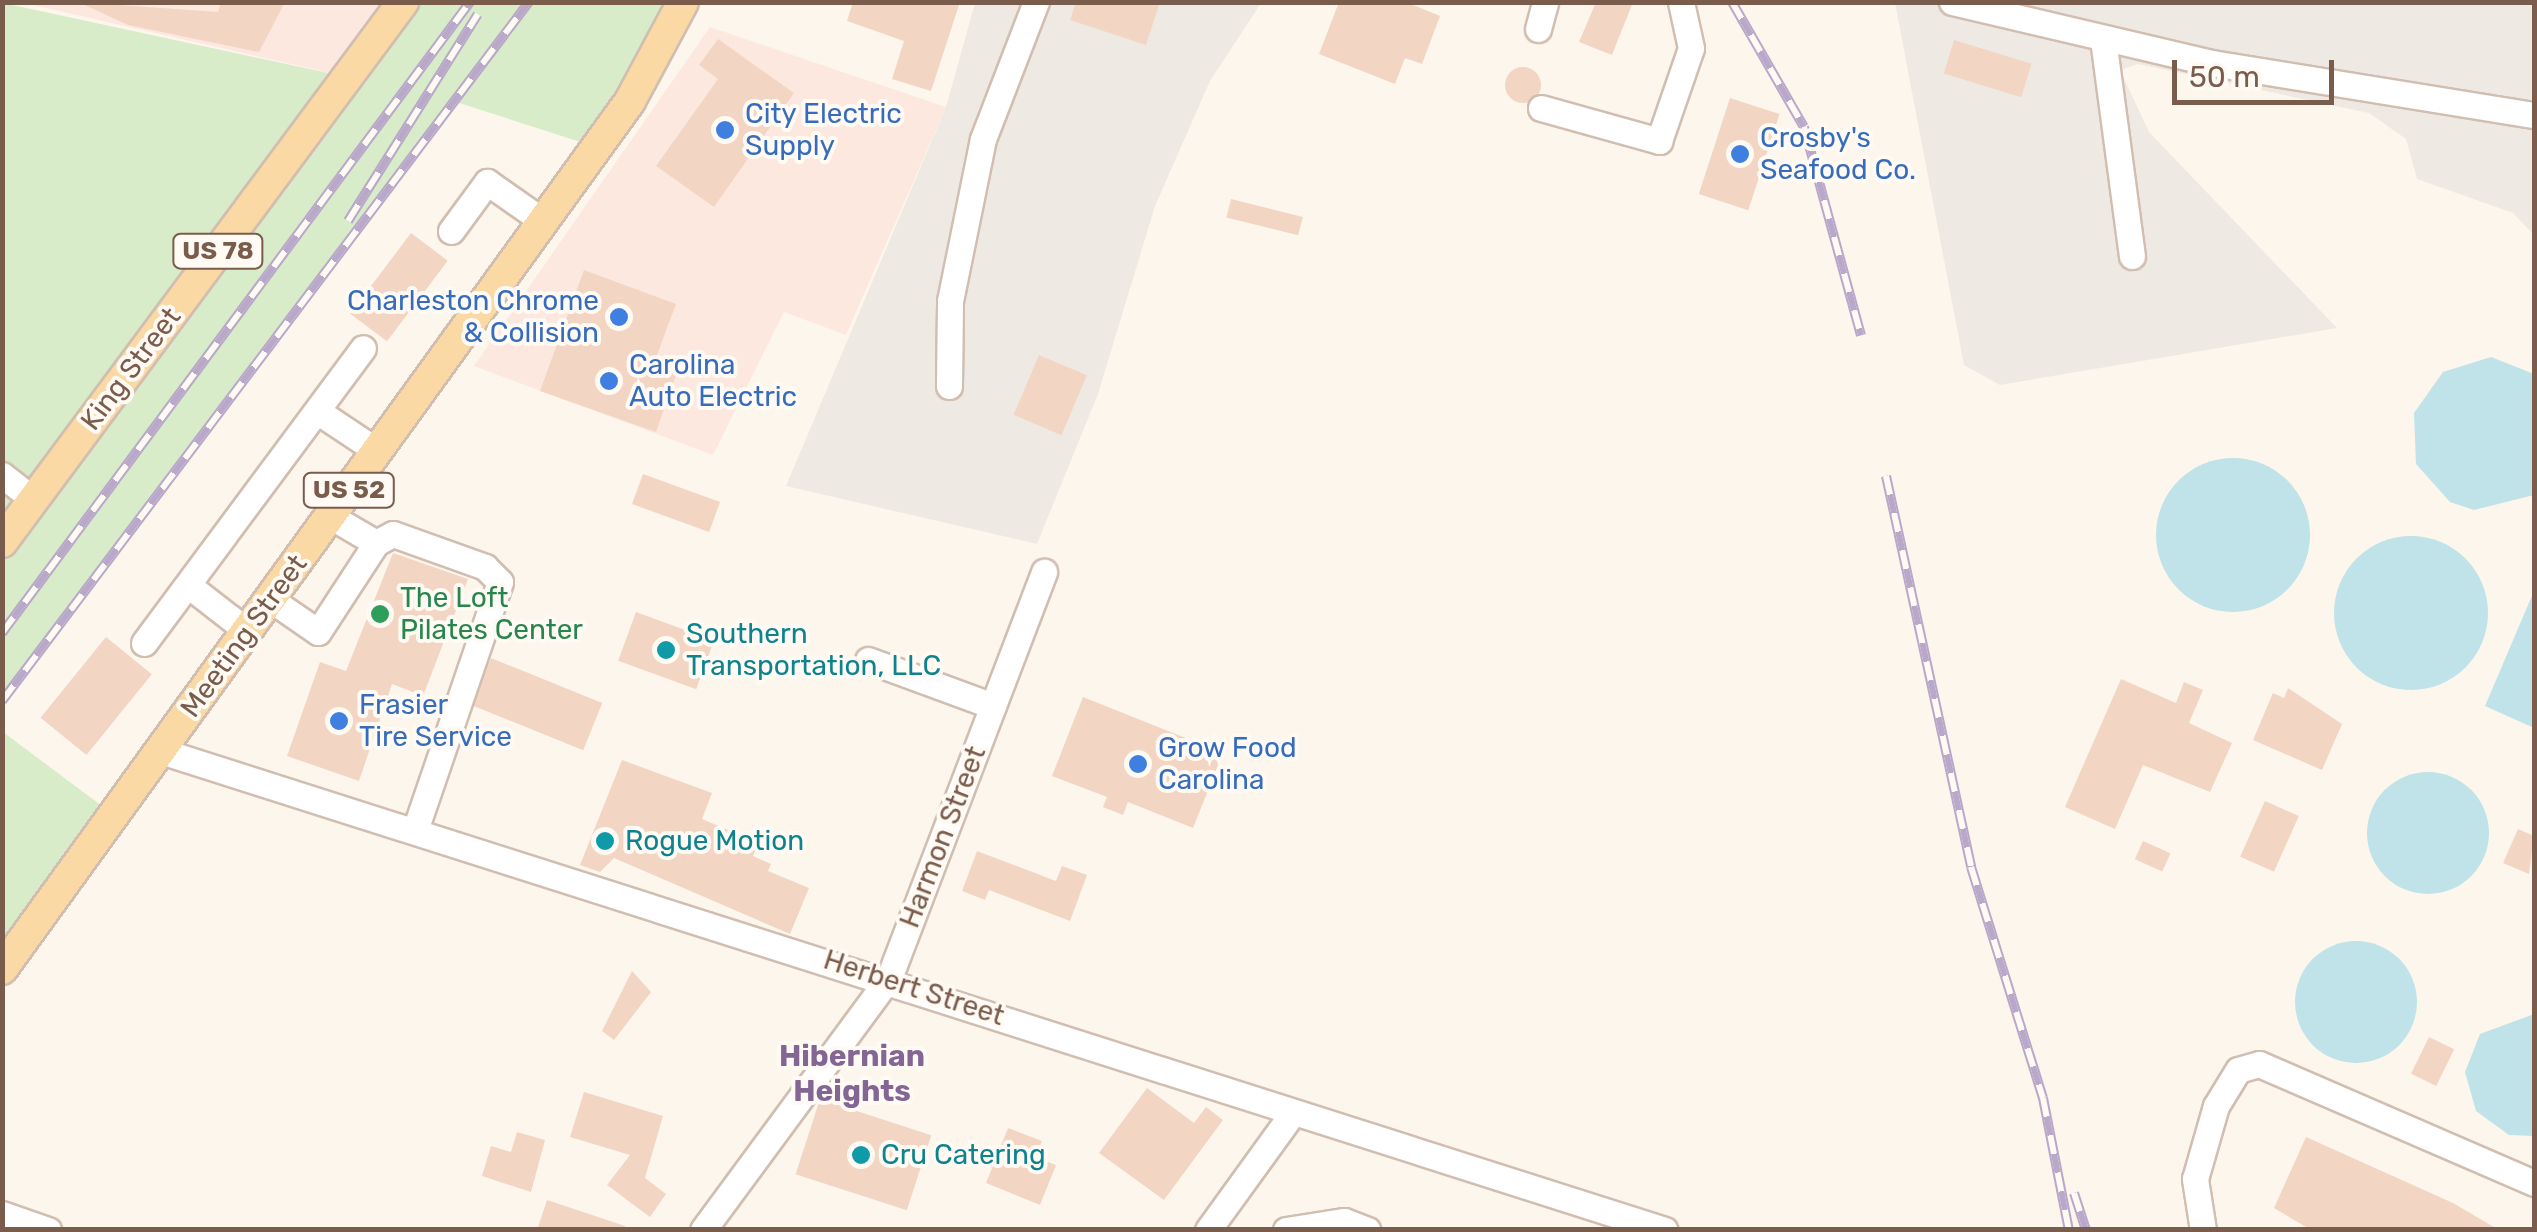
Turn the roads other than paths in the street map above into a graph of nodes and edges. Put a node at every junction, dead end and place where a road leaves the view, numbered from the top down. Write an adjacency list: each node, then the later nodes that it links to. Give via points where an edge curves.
1 (402, 2): 19 (main road, King Street / US 78)
2 (683, 2): 11 (main road, Meeting Street / US 52, via 630,101)
3 (1036, 2): 15 (street, via 983,139 950,302)
4 (1546, 2): 7 (street)
5 (1681, 2): 9 (street, via 1691,48 1660,141)
6 (1952, 2): 8 (street)
7 (1538, 29)
8 (2103, 39): 10 (street); 13 (street)
9 (1541, 108)
10 (2534, 115)
11 (543, 221): 12 (street, via 487,182); 17 (main road, Meeting Street / US 52)
12 (451, 231)
13 (2132, 256)
14 (363, 348): 16 (street)
15 (949, 386)
16 (316, 411): 17 (street); 25 (street)
17 (378, 450): 21 (main road, Meeting Street / US 52)
18 (2, 476): 19 (street)
19 (34, 500): 20 (street); 22 (main road, King Street / US 78)
20 (2, 501)
21 (330, 516): 23 (street); 26 (main road, Meeting Street / US 52)
22 (2, 542)
23 (376, 544): 26 (street, via 318,632); 32 (street, via 393,534 486,567 500,582)
24 (1044, 572): 30 (street, Harmon Street)
25 (188, 585): 27 (street); 28 (street)
26 (270, 600): 27 (main road, Meeting Street / US 52)
27 (247, 631): 31 (main road, Meeting Street / US 52)
28 (144, 644)
29 (868, 660): 30 (street)
30 (993, 706): 34 (street, Harmon Street)
31 (161, 752): 32 (street, Herbert Street); 33 (main road, Meeting Street / US 52)
32 (415, 830): 34 (street, Herbert Street)
33 (2, 969)
34 (889, 978): 35 (street, Herbert Street); 39 (street, Harmon Street)
35 (1292, 1114): 40 (street); 43 (street, Herbert Street)
36 (2534, 1183): 44 (street, via 2259,1064 2238,1070 2216,1106 2194,1180)
37 (2, 1214): 38 (street)
38 (48, 1230)
39 (703, 1230)
40 (1208, 1230)
41 (1286, 1230): 42 (street, via 1344,1221)
42 (1367, 1230)
43 (1665, 1230)
44 (2203, 1230)

